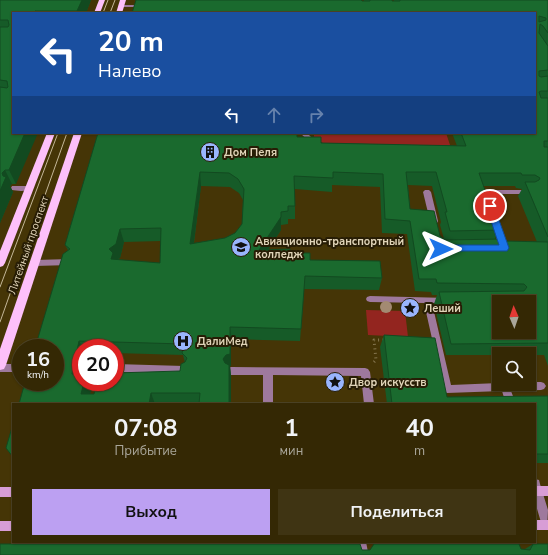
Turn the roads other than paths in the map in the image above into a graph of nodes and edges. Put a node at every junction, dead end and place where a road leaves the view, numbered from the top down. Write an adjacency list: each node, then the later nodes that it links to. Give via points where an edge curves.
1 (102, 0): 4 (main road)
2 (122, 3): 3 (lane)
3 (141, 6)
4 (97, 12)
5 (51, 134): 10 (main road, Литейный проспект)
6 (78, 134): 17 (main road, Литейный проспект)
7 (304, 134): 8 (lane, via 309,140)
8 (324, 146)
9 (14, 188): 10 (lane)
10 (29, 188): 16 (main road, Литейный проспект)
11 (427, 192): 13 (lane)
12 (528, 192): 14 (lane, via 485,192 504,248)
13 (435, 227)
14 (496, 248)
15 (70, 262): 17 (lane)
16 (0, 263)
17 (34, 263): 21 (main road, Литейный проспект)
18 (370, 299): 19 (lane)
19 (427, 300): 20 (lane); 29 (lane, via 446,389)
20 (450, 300)
21 (0, 367): 22 (lane)
22 (12, 368)
23 (124, 368): 24 (lane)
24 (184, 370)
25 (231, 371): 26 (lane)
26 (268, 372): 31 (lane); 32 (lane, via 365,372)
27 (536, 386): 28 (lane)
28 (541, 386)
29 (492, 387)
30 (506, 391): 33 (lane)
31 (268, 403)
32 (369, 403)
33 (510, 403)
34 (539, 490): 38 (lane)
35 (0, 492): 36 (main road)
36 (12, 492)
37 (536, 525): 38 (main road)
38 (547, 525)
39 (0, 526): 40 (main road)
40 (12, 526)

